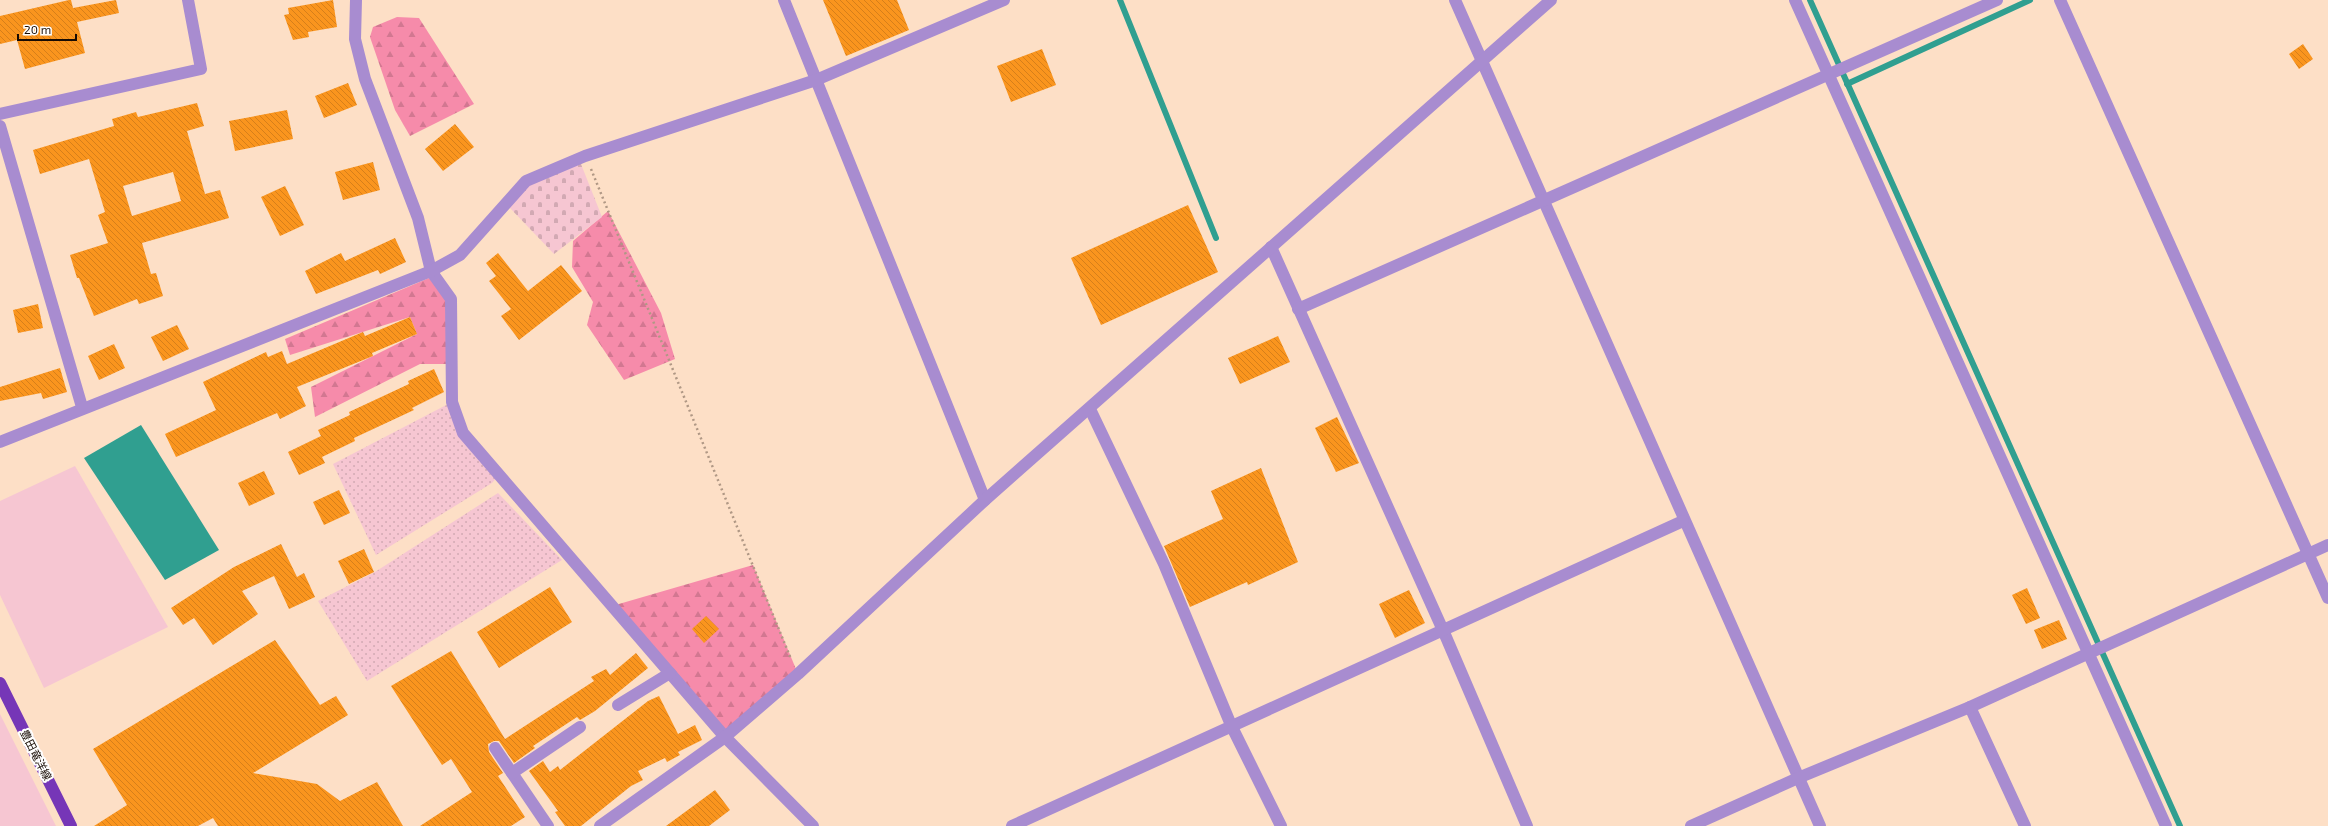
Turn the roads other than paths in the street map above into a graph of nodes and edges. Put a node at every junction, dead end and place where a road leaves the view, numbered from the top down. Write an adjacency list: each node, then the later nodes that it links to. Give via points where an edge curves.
1 (188, 0): 13 (street, via 201,69)
2 (356, 0): 17 (street, via 355,39 365,79 418,218)
3 (784, 0): 12 (street)
4 (1004, 0): 12 (street)
5 (1455, 0): 10 (street)
6 (1550, 0): 10 (street)
7 (1795, 0): 11 (street)
8 (1997, 0): 11 (street)
9 (2060, 0): 25 (street)
10 (1481, 62): 15 (street); 16 (street)
11 (1827, 74): 15 (street); 28 (street)
12 (816, 80): 17 (street, via 585,156 526,181 460,255); 22 (street)
13 (0, 114)
14 (0, 126): 19 (street)
15 (1543, 199): 18 (street); 23 (street)
16 (1271, 247): 18 (street); 20 (street)
17 (431, 271): 19 (street); 29 (street, via 451,299 452,402 462,433)
18 (1298, 309): 27 (street)
19 (82, 407): 21 (street)
20 (1090, 409): 22 (street); 33 (street, via 1164,564)
21 (0, 442)
22 (985, 500): 35 (street, via 798,674)
23 (1683, 520): 27 (street); 38 (street)
24 (2328, 545): 25 (street)
25 (2308, 554): 26 (street); 28 (street)
26 (2328, 598)
27 (1443, 630): 33 (street); 45 (street)
28 (2087, 653): 32 (street); 49 (street)
29 (670, 673): 31 (street); 35 (street)
30 (0, 683): 39 (main road, 豊田竜洋線)
31 (618, 705)
32 (1970, 707): 38 (street); 48 (street)
33 (1232, 725): 43 (street); 44 (street)
34 (580, 728): 37 (street)
35 (725, 737): 41 (street); 42 (street)
36 (494, 748): 37 (street)
37 (512, 773): 40 (street)
38 (1798, 778): 46 (street); 47 (street)
39 (71, 826)
40 (548, 826)
41 (600, 826)
42 (813, 826)
43 (1012, 826)
44 (1281, 826)
45 (1527, 826)
46 (1691, 826)
47 (1820, 826)
48 (2025, 826)
49 (2166, 826)

